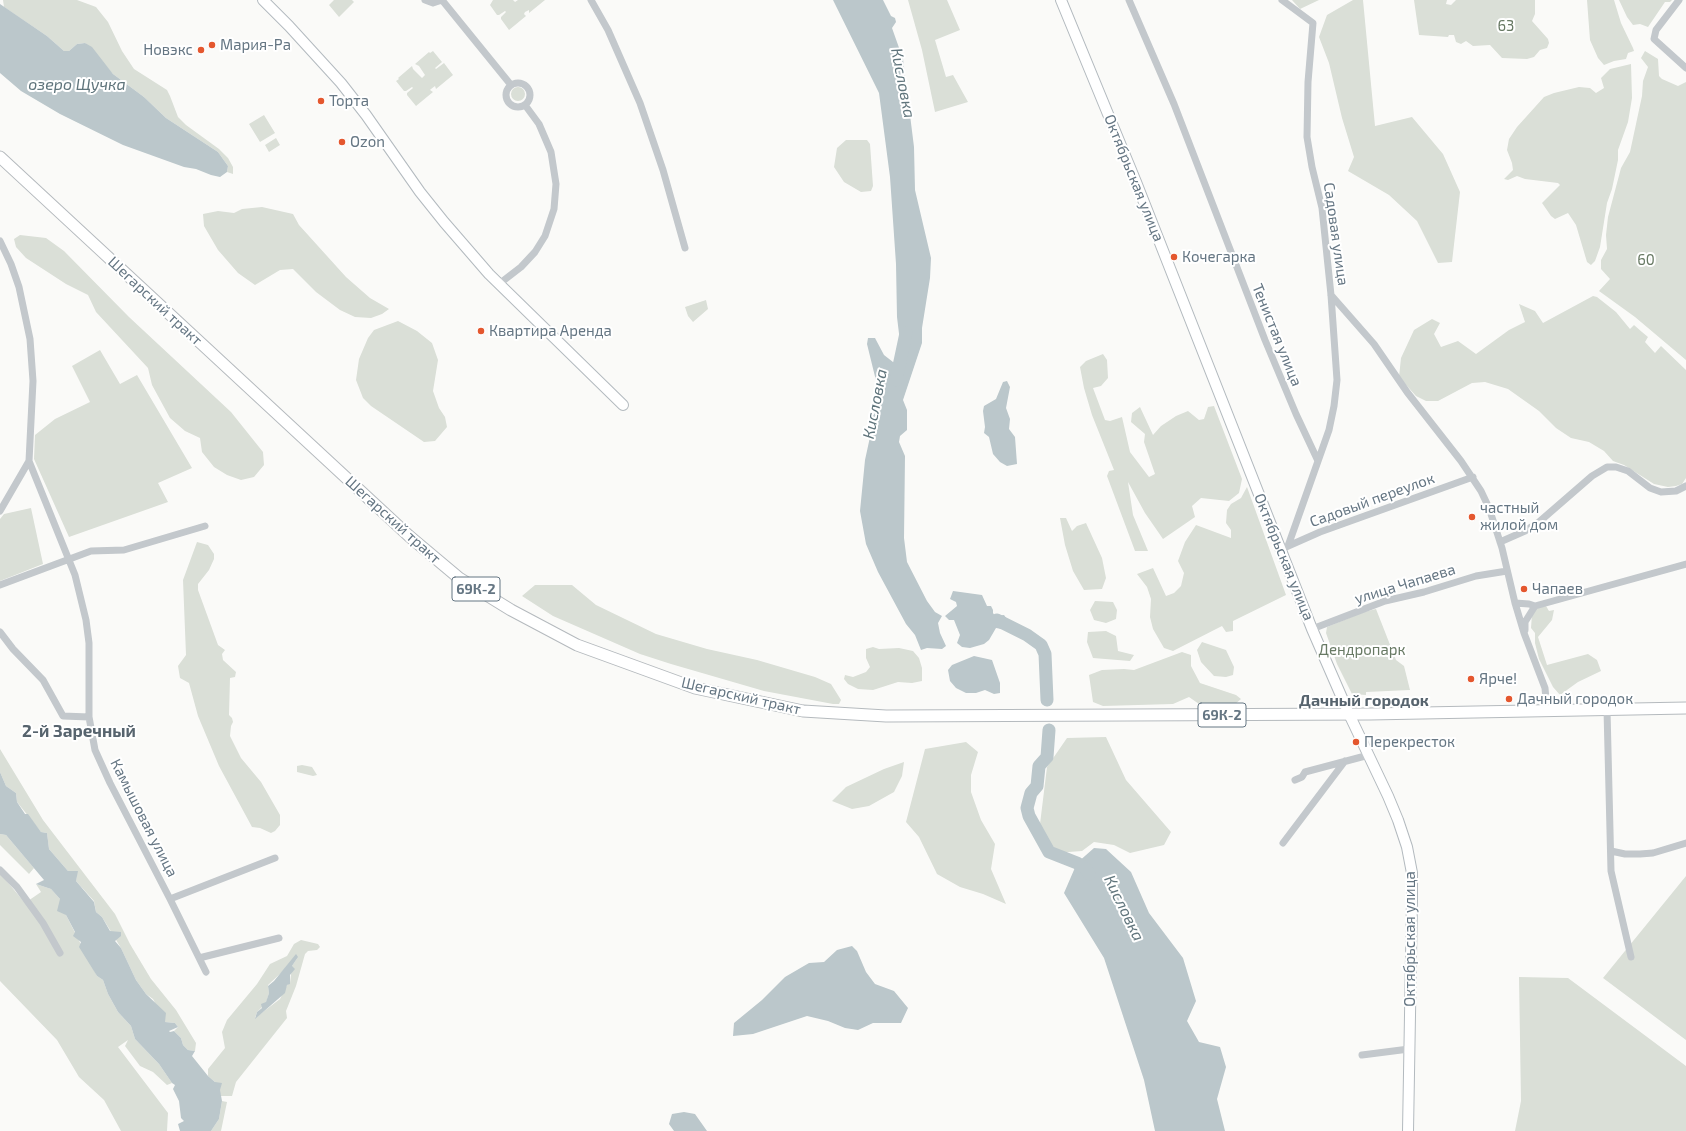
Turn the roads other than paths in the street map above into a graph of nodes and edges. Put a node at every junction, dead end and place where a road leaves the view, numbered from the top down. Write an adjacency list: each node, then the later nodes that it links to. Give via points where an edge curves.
1 (263, 0): 15 (street, via 341,83 439,216)
2 (425, 0): 3 (street, via 433,3)
3 (442, 0): 10 (street)
4 (591, 0): 14 (street, via 608,30 640,103 663,170)
5 (1061, 0): 25 (street, Октябрьская улица)
6 (1129, 0): 19 (street, Тенистая улица, via 1174,104 1265,340)
7 (1282, 0): 16 (street, Садовая улица, via 1313,23 1307,137 1322,208)
8 (1679, 0): 9 (street, via 1656,30 1654,40)
9 (1686, 68)
10 (510, 85): 11 (street, via 506,92 509,104 517,107); 11 (street, via 522,83 528,88 530,99)
11 (525, 105): 15 (street, via 539,124 551,152 556,184 554,209 545,236 535,252)
12 (0, 156): 38 (main road, Шегарский тракт / 69К-2, via 409,536 459,578 511,610 578,645 695,688 803,711 893,716)
13 (0, 241): 18 (street, via 19,287 30,339 33,381)
14 (685, 248)
15 (499, 284): 17 (street)
16 (1331, 295): 19 (street, Садовая улица, via 1336,380 1334,406); 20 (street, via 1374,344)
17 (623, 405)
18 (29, 461): 22 (street); 26 (street, Камышовая улица)
19 (1318, 462): 25 (street)
20 (1473, 477): 24 (street, via 1489,508); 25 (street, Садовый переулок, via 1320,532)
21 (1686, 486): 24 (street, via 1676,491 1661,492 1650,488 1628,471 1607,467 1592,476 1539,522)
22 (0, 511)
23 (206, 526): 26 (street, via 124,550 90,551)
24 (1500, 542): 28 (street)
25 (1284, 548): 32 (street, Октябрьская улица)
26 (69, 559): 29 (street); 39 (street, Камышовая улица, via 86,620 89,643)
27 (1686, 564): 31 (street)
28 (1507, 571): 30 (street); 32 (street, улица Чапаева, via 1476,576 1384,601)
29 (0, 585)
30 (1515, 604): 31 (street); 34 (street)
31 (1535, 606): 34 (street, via 1525,622)
32 (1312, 629): 38 (street, Октябрьская улица)
33 (0, 632): 39 (street, via 43,680 63,716)
34 (1524, 633): 37 (street, via 1545,688)
35 (1686, 708): 36 (main road, 69К-2)
36 (1607, 710): 37 (main road, 69К-2); 45 (street)
37 (1547, 711): 38 (main road, 69К-2)
38 (1349, 714): 40 (street, Октябрьская улица)
39 (89, 717): 48 (street, Камышовая улица, via 95,750)
40 (1369, 755): 41 (street); 54 (street, Октябрьская улица, via 1398,820 1412,873)
41 (1345, 761): 42 (street, via 1305,772 1302,777); 43 (street)
42 (1295, 780)
43 (1283, 843)
44 (1686, 843): 45 (street, via 1653,853 1625,854)
45 (1611, 850): 51 (street, via 1611,871)
46 (275, 858): 48 (street)
47 (0, 870): 50 (street, via 43,923)
48 (170, 899): 52 (street, Камышовая улица)
49 (279, 938): 52 (street)
50 (60, 953)
51 (1631, 957)
52 (199, 958): 53 (street, Камышовая улица)
53 (206, 972)
54 (1409, 1049): 55 (street); 56 (street, Октябрьская улица)
55 (1362, 1055)
56 (1408, 1131)

